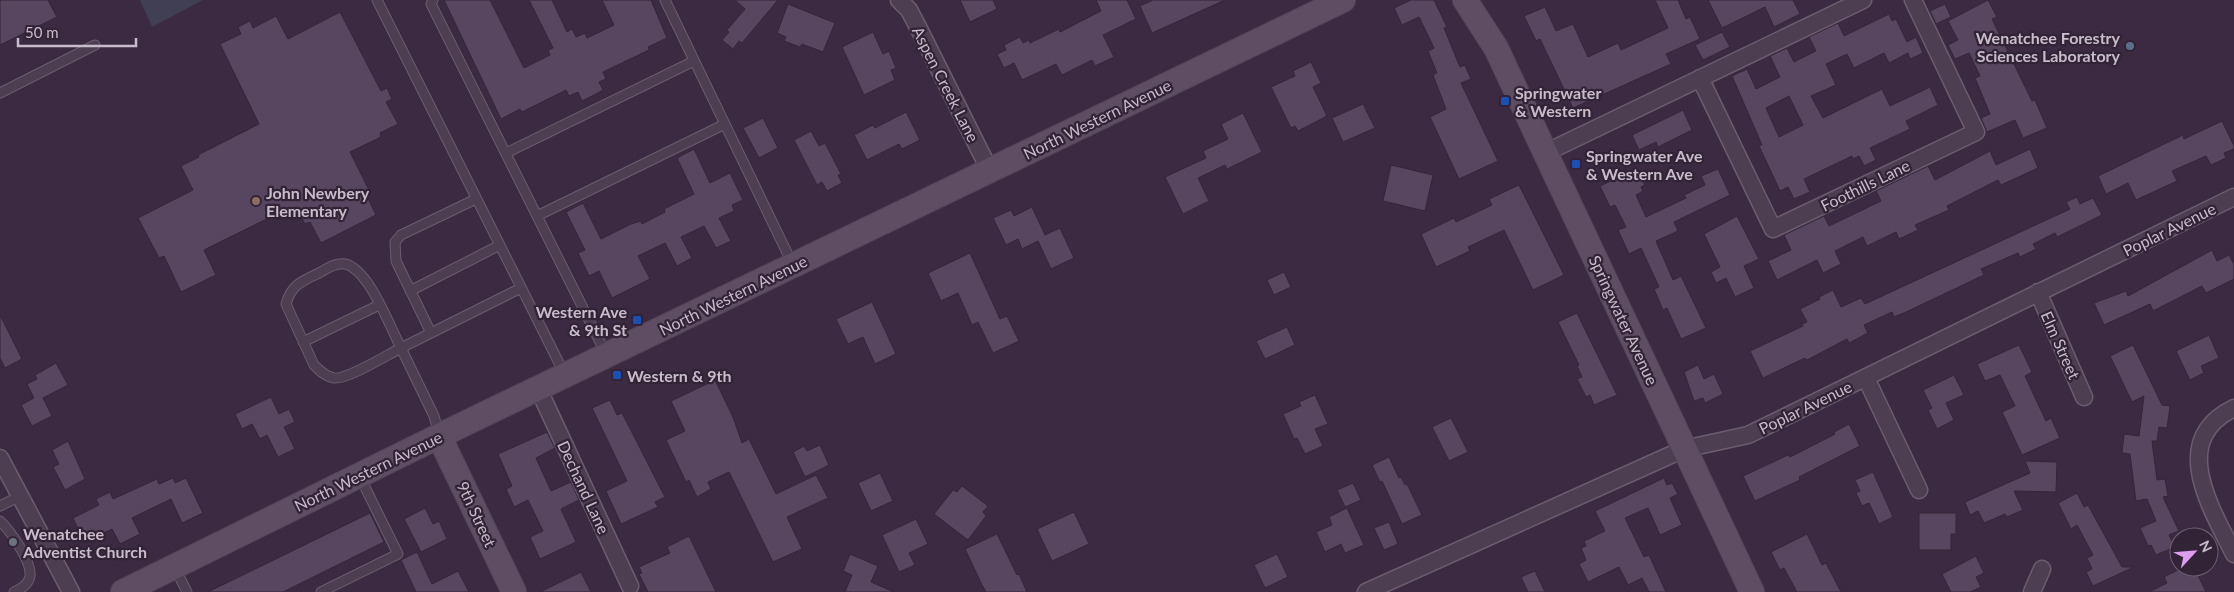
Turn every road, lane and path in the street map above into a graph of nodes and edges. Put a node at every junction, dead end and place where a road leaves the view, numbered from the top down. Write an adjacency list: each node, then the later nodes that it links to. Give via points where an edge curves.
1 (377, 0): 20 (lane)
2 (433, 0): 16 (lane, via 432,4)
3 (665, 0): 12 (lane)
4 (899, 0): 18 (street, Aspen Creek Lane, via 909,10)
5 (1343, 0): 18 (main road, North Western Avenue)
6 (1465, 0): 11 (main road, Springwater Avenue)
7 (1480, 0): 11 (main road, Springwater Avenue)
8 (1863, 0): 13 (street)
9 (1912, 0): 13 (street, Foothills Lane, via 1976,132 1773,230)
10 (95, 45): 14 (lane)
11 (1496, 48): 17 (main road, Springwater Avenue)
12 (694, 61): 15 (lane); 16 (lane)
13 (1700, 78): 17 (street)
14 (0, 93)
15 (725, 124): 21 (lane); 23 (lane)
16 (506, 153): 21 (lane)
17 (1545, 153): 38 (main road, Springwater Avenue)
18 (990, 171): 23 (main road, North Western Avenue)
19 (2234, 197): 26 (street, Poplar Avenue)
20 (476, 199): 22 (lane); 25 (lane, via 401,235 395,242 396,261)
21 (537, 216): 31 (lane)
22 (500, 246): 24 (lane); 25 (lane)
23 (793, 266): 31 (main road, North Western Avenue)
24 (521, 288): 28 (lane); 32 (lane)
25 (410, 291): 28 (lane)
26 (2038, 292): 33 (street, Poplar Avenue); 35 (street, Elm Street)
27 (379, 305): 29 (lane); 29 (lane, via 364,277 354,267 336,264 296,284 290,291 286,304); 30 (lane)
28 (431, 333): 30 (lane)
29 (303, 342): 30 (lane, via 314,365 334,378 345,376)
30 (401, 348): 37 (lane, via 434,416)
31 (607, 356): 32 (main road, North Western Avenue)
32 (565, 376): 34 (main road, North Western Avenue)
33 (1866, 378): 38 (street, Poplar Avenue, via 1748,435); 41 (street)
34 (538, 388): 37 (main road, North Western Avenue); 48 (street, Dechand Lane)
35 (2084, 397)
36 (2234, 408): 45 (street, via 2223,413 2207,428 2201,442 2199,474)
37 (440, 436): 40 (main road, North Western Avenue); 54 (main road, 9th Street)
38 (1684, 449): 55 (street, Poplar Avenue); 56 (main road, Springwater Avenue)
39 (0, 458): 42 (street)
40 (359, 475): 46 (main road, North Western Avenue); 53 (lane, via 398,554)
41 (1919, 490)
42 (20, 496): 43 (lane); 50 (street)
43 (0, 506)
44 (0, 521): 49 (lane, via 30,568 26,585)
45 (2234, 554)
46 (174, 566): 51 (main road, North Western Avenue); 52 (lane)
47 (2042, 569): 57 (street)
48 (630, 586)
49 (14, 592)
50 (71, 592)
51 (123, 592)
52 (187, 592)
53 (321, 592)
54 (514, 592)
55 (1366, 592)
56 (1752, 592)
57 (2032, 592)

